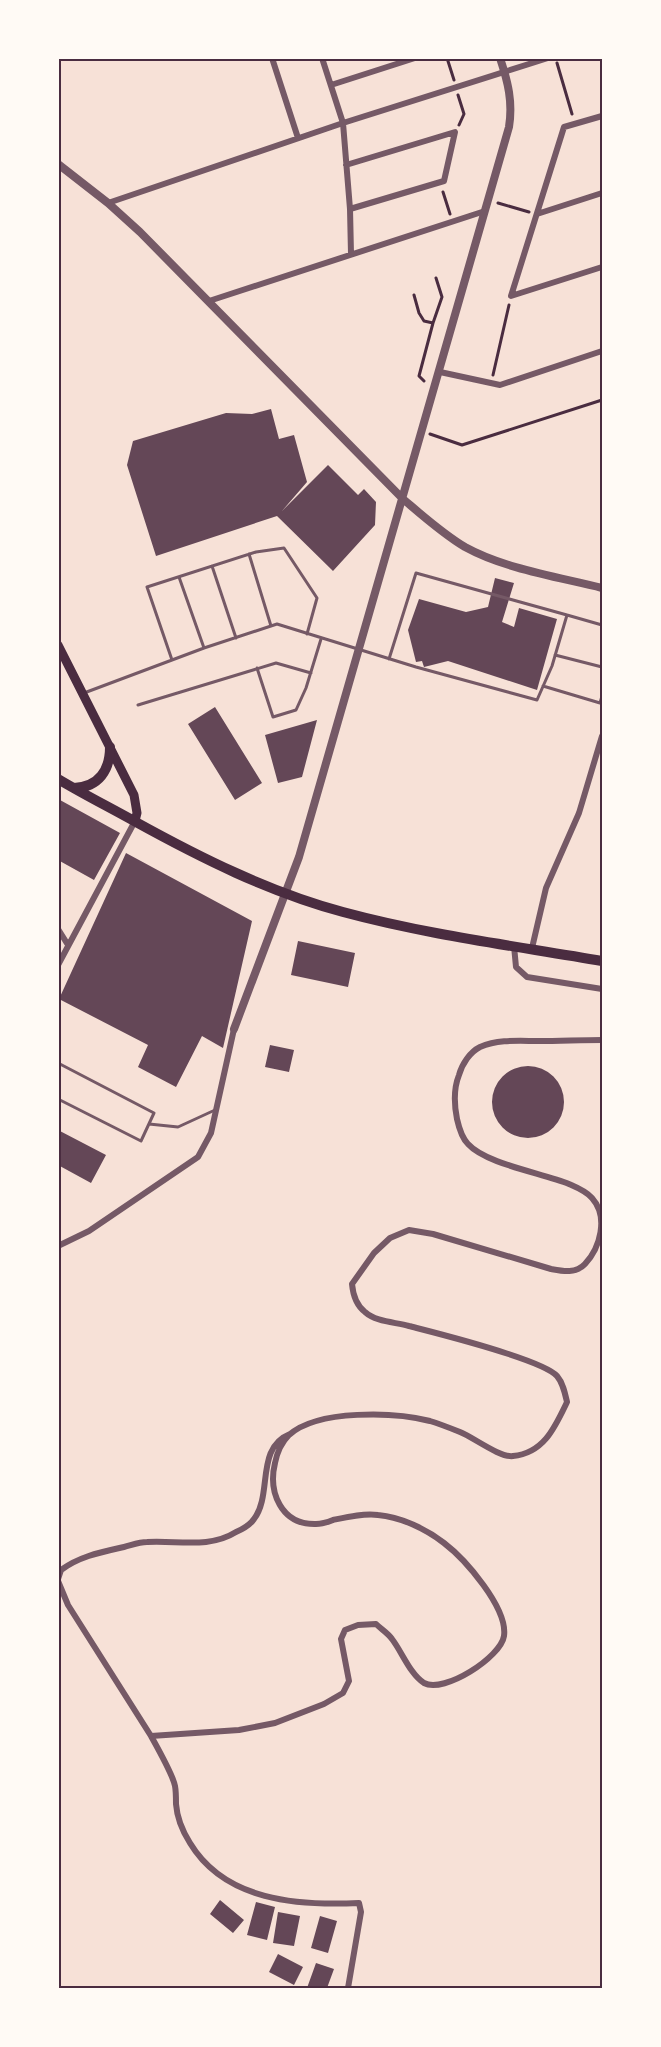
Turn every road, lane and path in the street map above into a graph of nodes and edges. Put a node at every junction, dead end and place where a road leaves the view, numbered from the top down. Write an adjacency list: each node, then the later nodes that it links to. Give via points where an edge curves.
1 (272, 58): 12 (street)
2 (322, 58): 8 (street)
3 (415, 58): 8 (street)
4 (500, 58): 7 (street)
5 (548, 58): 7 (street)
6 (556, 58): 11 (path)
7 (505, 72): 10 (street); 17 (street, via 510,118)
8 (331, 85): 10 (street)
9 (603, 116): 11 (street)
10 (343, 123): 12 (street); 14 (street)
11 (575, 124): 21 (street, via 564,127)
12 (298, 138): 18 (street)
13 (58, 164): 18 (street)
14 (346, 165): 15 (street, via 455,132 444,181); 19 (street)
15 (439, 182): 19 (street); 22 (path)
16 (603, 193): 21 (street)
17 (488, 200): 20 (street); 21 (path)
18 (108, 203): 28 (street)
19 (350, 209): 23 (street)
20 (485, 211): 22 (street); 31 (street)
21 (537, 214): 27 (street)
22 (453, 221): 23 (street)
23 (351, 254): 28 (street)
24 (603, 267): 27 (street)
25 (436, 278): 29 (path, via 442,297)
26 (414, 295): 29 (path, via 424,321)
27 (511, 296): 32 (path)
28 (209, 301): 36 (street)
29 (433, 323): 33 (path, via 419,376)
30 (603, 351): 32 (street, via 500,385)
31 (440, 372): 32 (street); 33 (street)
32 (491, 382)
33 (435, 389): 35 (street)
34 (603, 400): 35 (path, via 462,445)
35 (423, 432): 36 (street)
36 (403, 499): 40 (street, via 444,533 488,557); 49 (street)
37 (249, 554): 38 (lane); 43 (lane); 44 (lane, via 284,549 316,598)
38 (212, 566): 39 (lane); 45 (lane)
39 (178, 577): 48 (lane); 52 (lane, via 147,587)
40 (603, 588)
41 (567, 615): 42 (lane); 50 (lane); 51 (lane, via 416,573)
42 (603, 625)
43 (271, 626): 44 (lane, via 277,624); 45 (lane)
44 (307, 634): 46 (lane)
45 (236, 638): 48 (lane)
46 (322, 639): 49 (lane); 55 (lane)
47 (58, 645): 57 (main road)
48 (204, 648): 52 (lane)
49 (357, 649): 51 (lane); 65 (street)
50 (555, 655): 53 (lane); 56 (lane)
51 (389, 659): 56 (lane, via 537,700)
52 (172, 660): 57 (lane)
53 (603, 667)
54 (257, 668): 55 (lane, via 276,663); 55 (lane, via 273,717 296,710); 59 (lane)
55 (310, 673)
56 (543, 686): 58 (lane, via 600,703)
57 (83, 693): 61 (main road)
58 (603, 696)
59 (138, 705)
60 (603, 736): 69 (street, via 579,813 546,888)
61 (110, 747): 63 (highway, via 107,769 101,778 84,788); 64 (main road, via 134,795)
62 (58, 779): 63 (highway)
63 (74, 788): 64 (highway)
64 (135, 821): 65 (highway, via 186,850); 67 (street)
65 (285, 894): 68 (highway, via 397,925); 73 (street)
66 (58, 929): 67 (street)
67 (68, 945): 71 (street)
68 (513, 945): 69 (highway); 72 (street, via 516,968 527,977)
69 (532, 948): 70 (highway)
70 (603, 961)
71 (58, 965)
72 (603, 989)
73 (234, 1029): 77 (street)
74 (603, 1040): 80 (street, via 498,1042 478,1048 465,1060 453,1096 459,1128 467,1144 482,1156 558,1179 593,1198 598,1211 599,1241 593,1256 581,1269 550,1269 409,1230 390,1238 374,1252 352,1284 357,1304 366,1314 543,1366 557,1376 567,1402 552,1433 540,1446 510,1457 429,1421 393,1415 336,1417)
75 (58, 1063): 78 (lane, via 154,1113)
76 (58, 1099): 78 (lane, via 141,1141)
77 (215, 1110): 78 (lane, via 178,1127); 79 (street, via 211,1133 198,1157 89,1232)
78 (149, 1124)
79 (58, 1246)
80 (291, 1434): 81 (street, via 282,1437 272,1450 256,1518 248,1526 209,1542 145,1542 99,1553 74,1561 61,1570); 82 (street, via 282,1444 275,1463 274,1484 278,1504 288,1516 315,1524 378,1514 413,1524 444,1543 475,1573 503,1622 504,1637 495,1653 460,1678 441,1685 426,1684 391,1636 376,1624 358,1624 345,1630 341,1639 349,1681 343,1693 324,1704 275,1723 239,1730)
81 (58, 1580): 82 (street, via 68,1605)
82 (151, 1736): 83 (street, via 175,1784 176,1807 189,1843 217,1874 235,1886 280,1899 309,1904 359,1903 361,1912)
83 (348, 1989)

